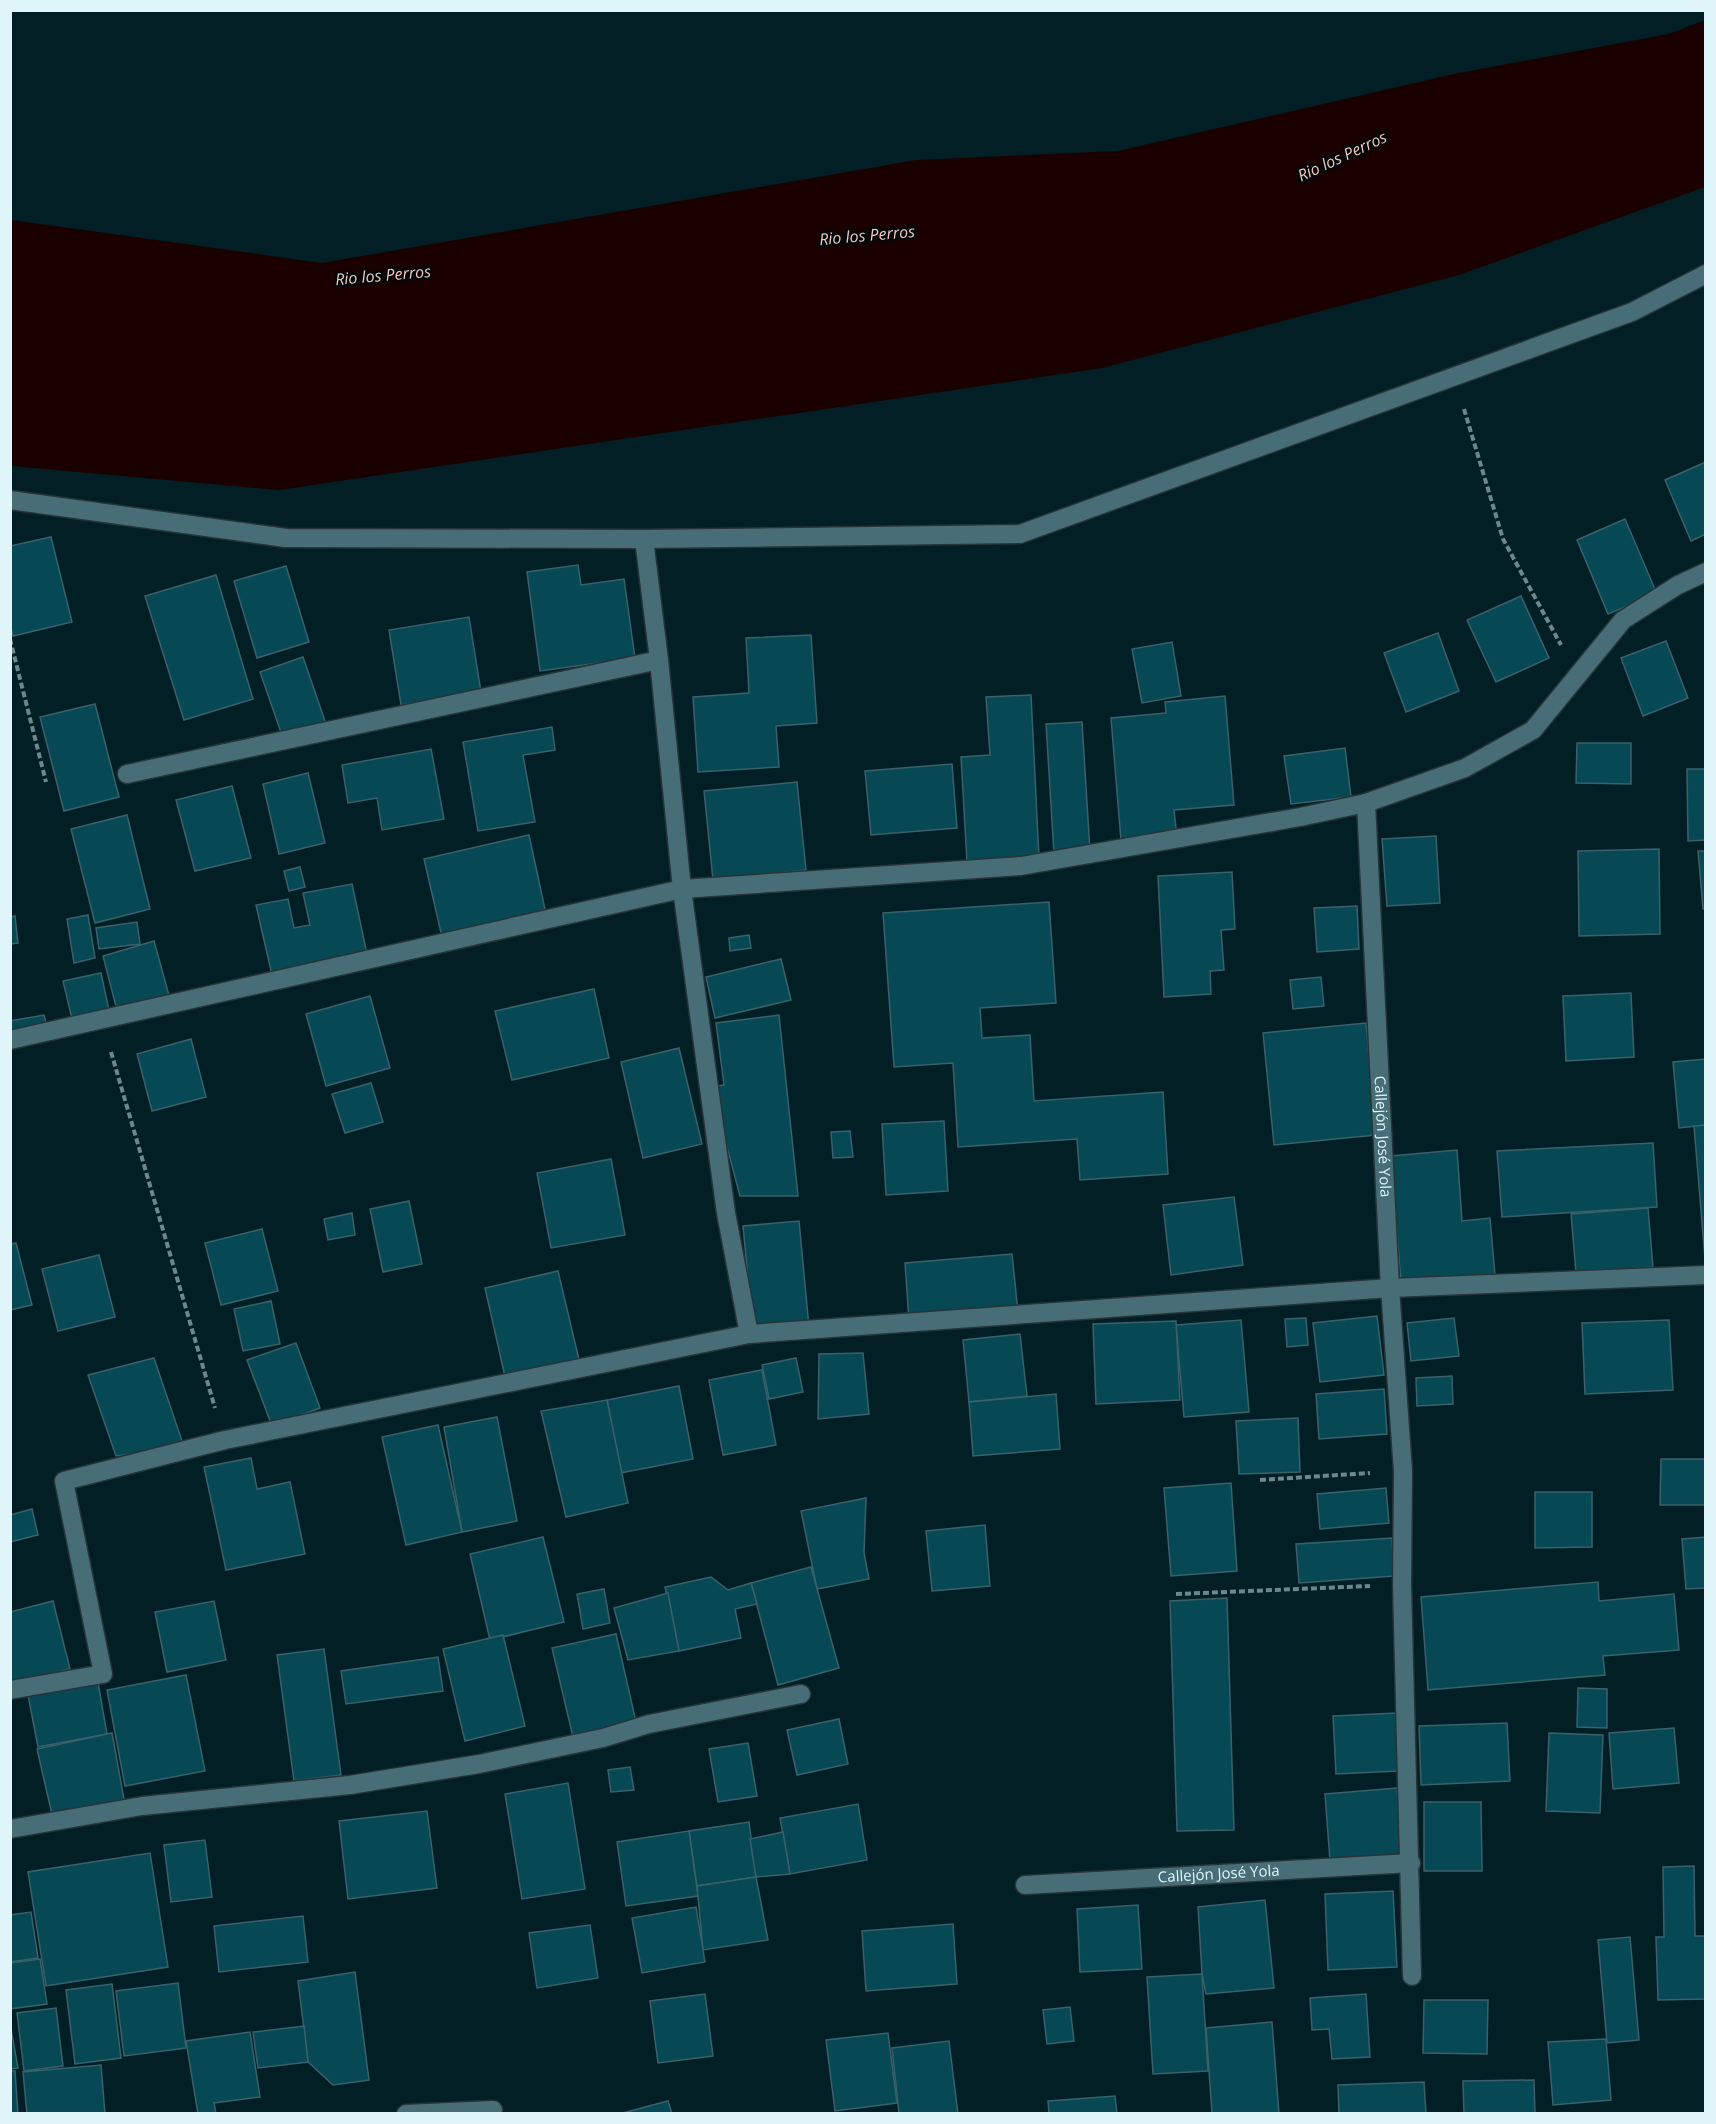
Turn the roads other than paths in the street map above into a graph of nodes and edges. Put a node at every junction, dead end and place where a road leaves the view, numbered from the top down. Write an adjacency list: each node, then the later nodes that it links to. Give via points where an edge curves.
1 (1706, 274): 3 (street, via 1632,312 1020,534)
2 (10, 500): 3 (street, via 286,538)
3 (644, 539): 5 (street)
4 (1706, 572): 7 (street, via 1623,620 1533,730 1465,768)
5 (659, 660): 6 (street); 8 (street)
6 (127, 774)
7 (1366, 803): 8 (street, via 1021,866); 11 (street, Callejón José Yola)
8 (682, 889): 9 (street); 12 (street, via 726,1213)
9 (10, 1040)
10 (1706, 1275): 11 (street)
11 (1390, 1288): 12 (street); 16 (street, Callejón José Yola, via 1403,1471 1402,1585)
12 (749, 1334): 13 (street, via 225,1440 64,1481 103,1674)
13 (10, 1690)
14 (801, 1694): 15 (street, via 479,1764 350,1785 142,1806)
15 (10, 1829)
16 (1411, 1863): 17 (street, Callejón José Yola); 18 (street, Callejón José Yola)
17 (1025, 1885)
18 (1412, 1976)
19 (493, 2110): 20 (street)
20 (406, 2114)

